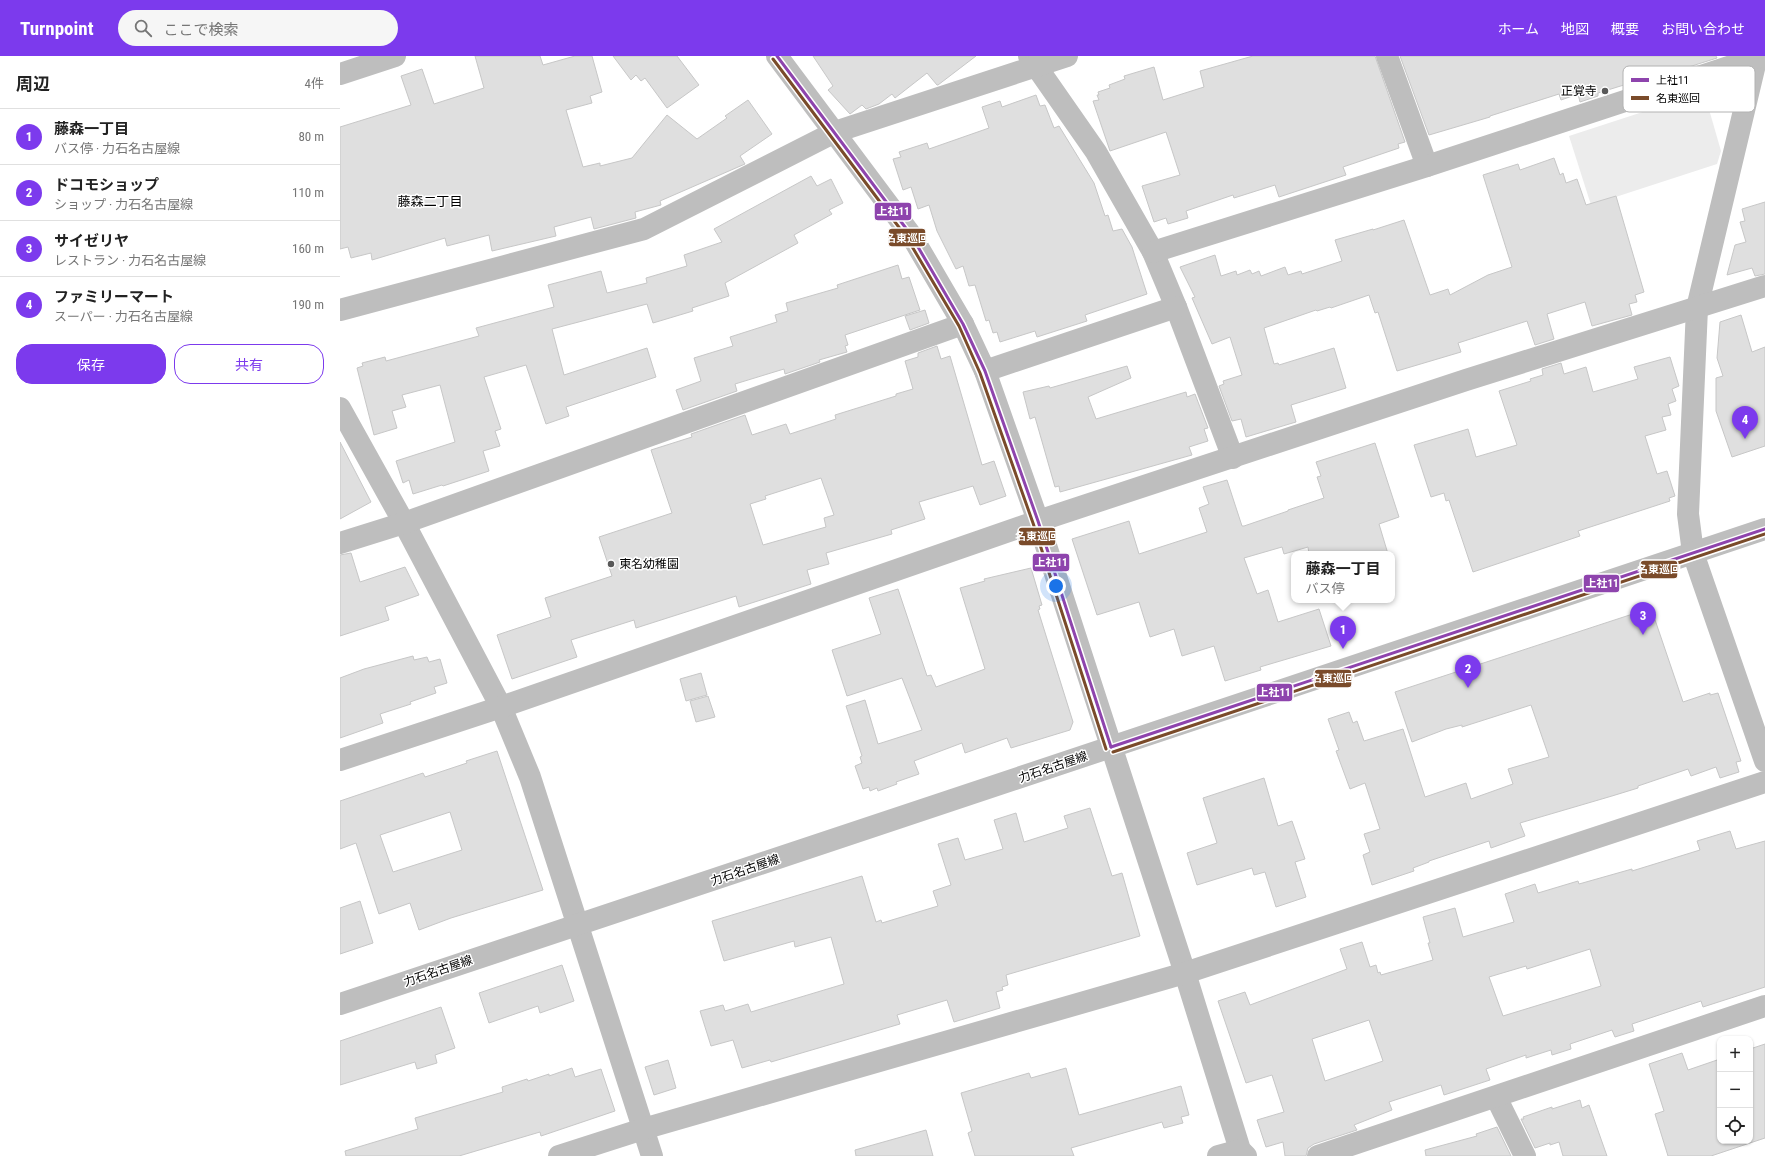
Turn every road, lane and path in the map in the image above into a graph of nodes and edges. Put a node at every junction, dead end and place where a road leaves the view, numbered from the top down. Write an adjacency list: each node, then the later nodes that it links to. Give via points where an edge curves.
1 (395, 56): 9 (street)
2 (777, 56): 12 (street)
3 (1067, 56): 6 (street)
4 (1387, 56): 13 (street)
5 (1758, 57): 7 (street); 8 (street)
6 (1032, 61): 12 (street); 14 (street, via 1096,152)
7 (1731, 66)
8 (1755, 69)
9 (340, 74)
10 (1623, 101): 13 (street)
11 (1745, 112): 17 (street)
12 (835, 132): 18 (street, via 644,229); 19 (street, via 911,235)
13 (1427, 166): 14 (street)
14 (1154, 252): 16 (street)
15 (1765, 286): 17 (street)
16 (1176, 307): 20 (street); 22 (street)
17 (1697, 308): 22 (street, via 1466,380); 27 (street, via 1688,514)
18 (340, 310)
19 (962, 324): 20 (street); 24 (street)
20 (986, 371): 23 (street)
21 (340, 408): 24 (street)
22 (1233, 458): 23 (street)
23 (1038, 521): 28 (street); 29 (street)
24 (404, 523): 26 (street); 28 (street)
25 (1765, 529): 27 (street, 力石名古屋線)
26 (340, 543)
27 (1693, 553): 29 (street, 力石名古屋線); 31 (street)
28 (501, 707): 30 (street); 33 (street, via 530,777)
29 (1111, 747): 33 (street, 力石名古屋線); 34 (street)
30 (340, 760)
31 (1765, 761)
32 (1765, 782): 34 (street)
33 (578, 924): 35 (street, 力石名古屋線); 38 (street)
34 (1185, 973): 38 (street); 39 (street)
35 (340, 1004)
36 (1765, 1006): 37 (street)
37 (1496, 1097): 43 (street); 44 (street)
38 (643, 1129): 40 (street); 41 (street)
39 (1243, 1153): 42 (street)
40 (559, 1156)
41 (652, 1156)
42 (1218, 1156)
43 (1318, 1156)
44 (1524, 1156)

